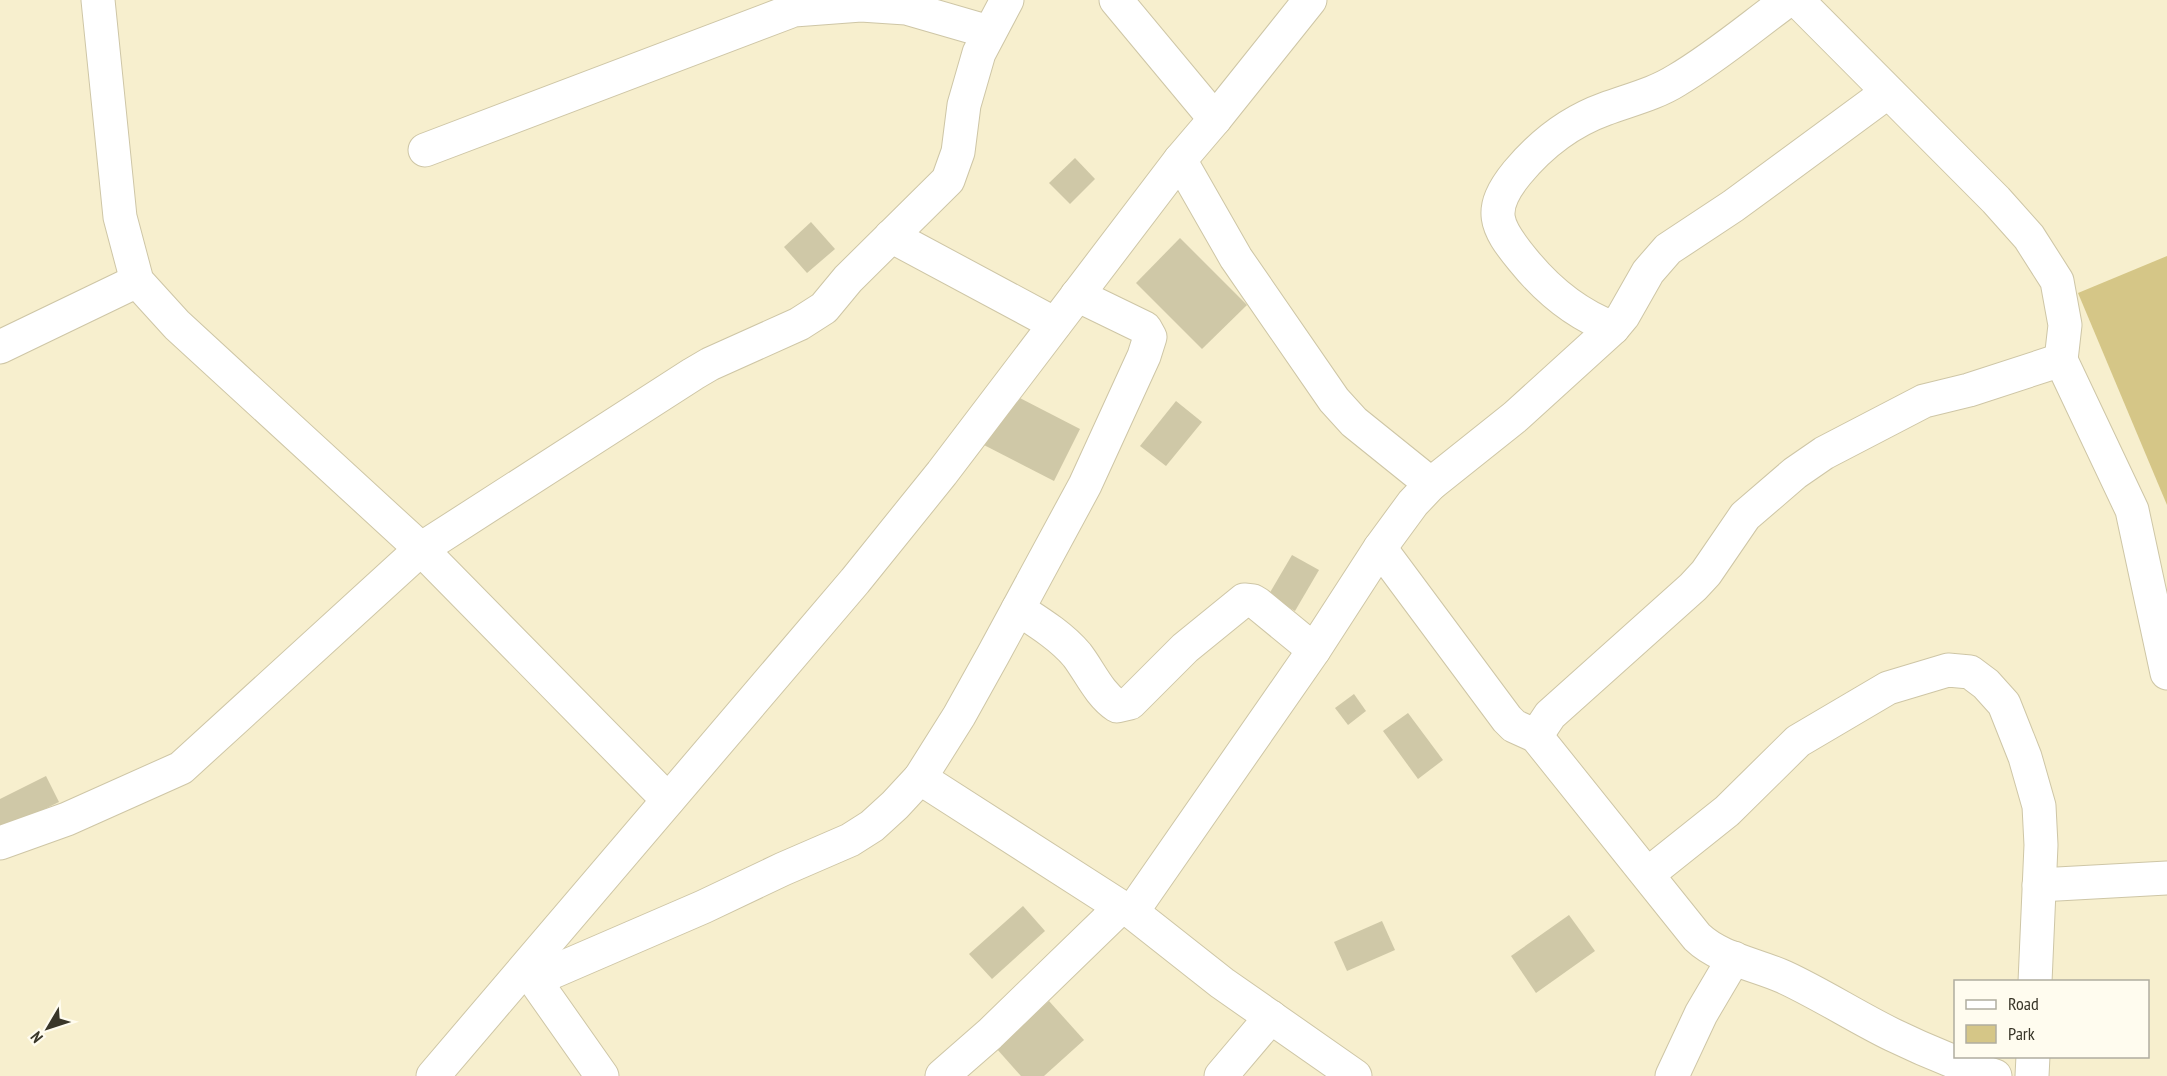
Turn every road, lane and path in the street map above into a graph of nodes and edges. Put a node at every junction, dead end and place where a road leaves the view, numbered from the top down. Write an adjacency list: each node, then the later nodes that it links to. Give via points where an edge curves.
1 (98, 0): 13 (street, via 120,217)
2 (1007, 0): 7 (street)
3 (1116, 0): 9 (street)
4 (1310, 0): 9 (street)
5 (1788, 0): 16 (street, via 1676,81 1603,110 1550,139 1503,192 1498,223 1528,267 1575,310)
6 (1797, 0): 8 (street)
7 (988, 32): 10 (street, via 895,7 861,5 794,10); 12 (street, via 964,105 958,152 948,180)
8 (1888, 92): 16 (street, via 1668,249 1648,272); 18 (street, via 2030,237 2057,280 2065,325)
9 (1215, 119): 11 (street)
10 (425, 150)
11 (1180, 160): 14 (street); 19 (street, via 1236,258 1334,400 1354,422)
12 (891, 236): 15 (street); 21 (street, via 824,308 799,324 693,374)
13 (137, 281): 17 (street); 21 (street, via 177,325)
14 (1077, 295): 15 (street); 22 (street, via 1135,322 1150,337 1090,476)
15 (1055, 324): 27 (street, via 855,581)
16 (1613, 328): 19 (street, via 1515,417)
17 (0, 347)
18 (2061, 360): 24 (street, via 2132,510); 25 (street, via 1924,401 1824,453 1795,473 1746,516 1693,587 1550,716)
19 (1431, 484): 20 (street)
20 (1380, 548): 23 (street); 25 (street, via 1507,719)
21 (421, 549): 27 (street); 28 (street, via 181,768 67,819)
22 (1018, 609): 23 (street, via 1067,645 1117,706 1130,703 1185,648 1244,600 1258,604); 26 (street)
23 (1314, 650): 32 (street)
24 (2167, 673)
25 (1536, 736): 29 (street)
26 (920, 778): 32 (street); 34 (street, via 873,826 850,840 703,907)
27 (668, 800): 34 (street)
28 (0, 843)
29 (1648, 874): 31 (street, via 1727,811 1798,741 1888,688 1948,670 1970,672 2004,704 2039,806); 33 (street, via 1697,937 1718,953)
30 (2167, 878): 31 (street)
31 (2039, 885): 35 (street)
32 (1126, 910): 36 (street); 40 (street)
33 (1734, 958): 43 (street, via 1701,1014); 44 (street, via 1808,988 1934,1054)
34 (530, 974): 38 (street); 39 (street)
35 (2036, 980)
36 (1271, 1017): 41 (street); 42 (street)
37 (2033, 1058): 45 (street)
38 (433, 1076)
39 (602, 1076)
40 (942, 1076)
41 (1221, 1076)
42 (1355, 1076)
43 (1672, 1076)
44 (1995, 1076)
45 (2032, 1076)

